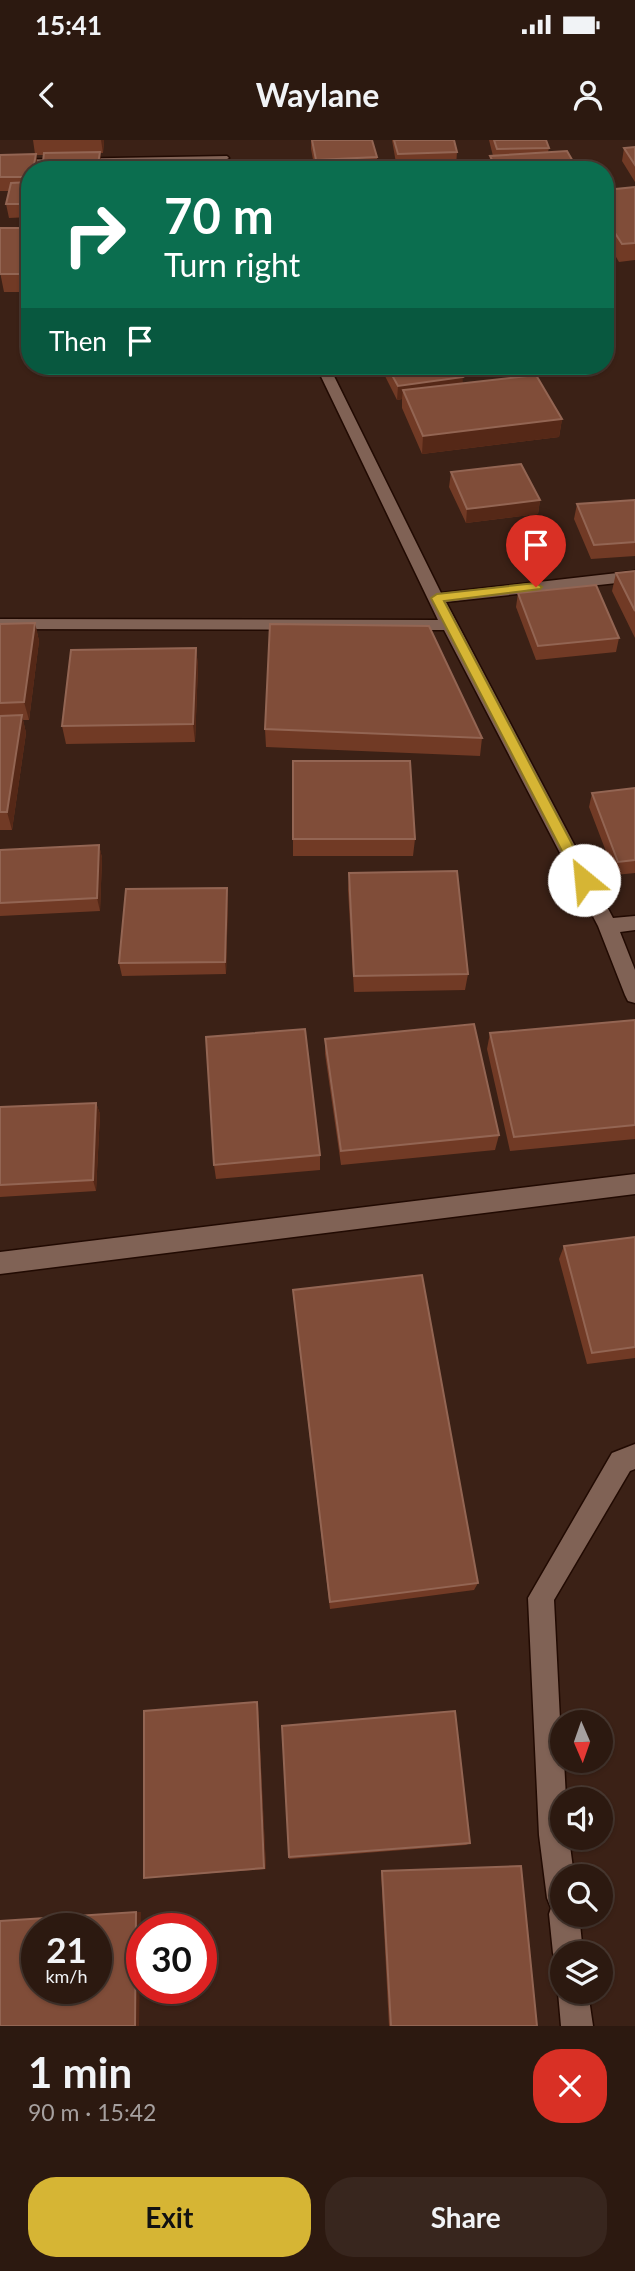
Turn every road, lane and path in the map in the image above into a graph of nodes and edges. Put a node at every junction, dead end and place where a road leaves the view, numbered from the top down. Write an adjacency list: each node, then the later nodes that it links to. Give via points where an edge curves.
1 (45, 161): 2 (street, via 223,153)
2 (225, 161)
3 (21, 162): 4 (street)
4 (0, 163)
5 (326, 375): 7 (street)
6 (635, 576): 7 (street)
7 (437, 598): 9 (street)
8 (0, 624): 9 (street)
9 (449, 625): 11 (street)
10 (635, 923): 11 (street)
11 (608, 926): 12 (street)
12 (635, 995)
13 (635, 1184): 14 (street)
14 (0, 1263)
15 (635, 1456): 16 (street, via 621,1462 541,1598)
16 (558, 1864)
17 (574, 2004): 18 (street)
18 (577, 2026)

